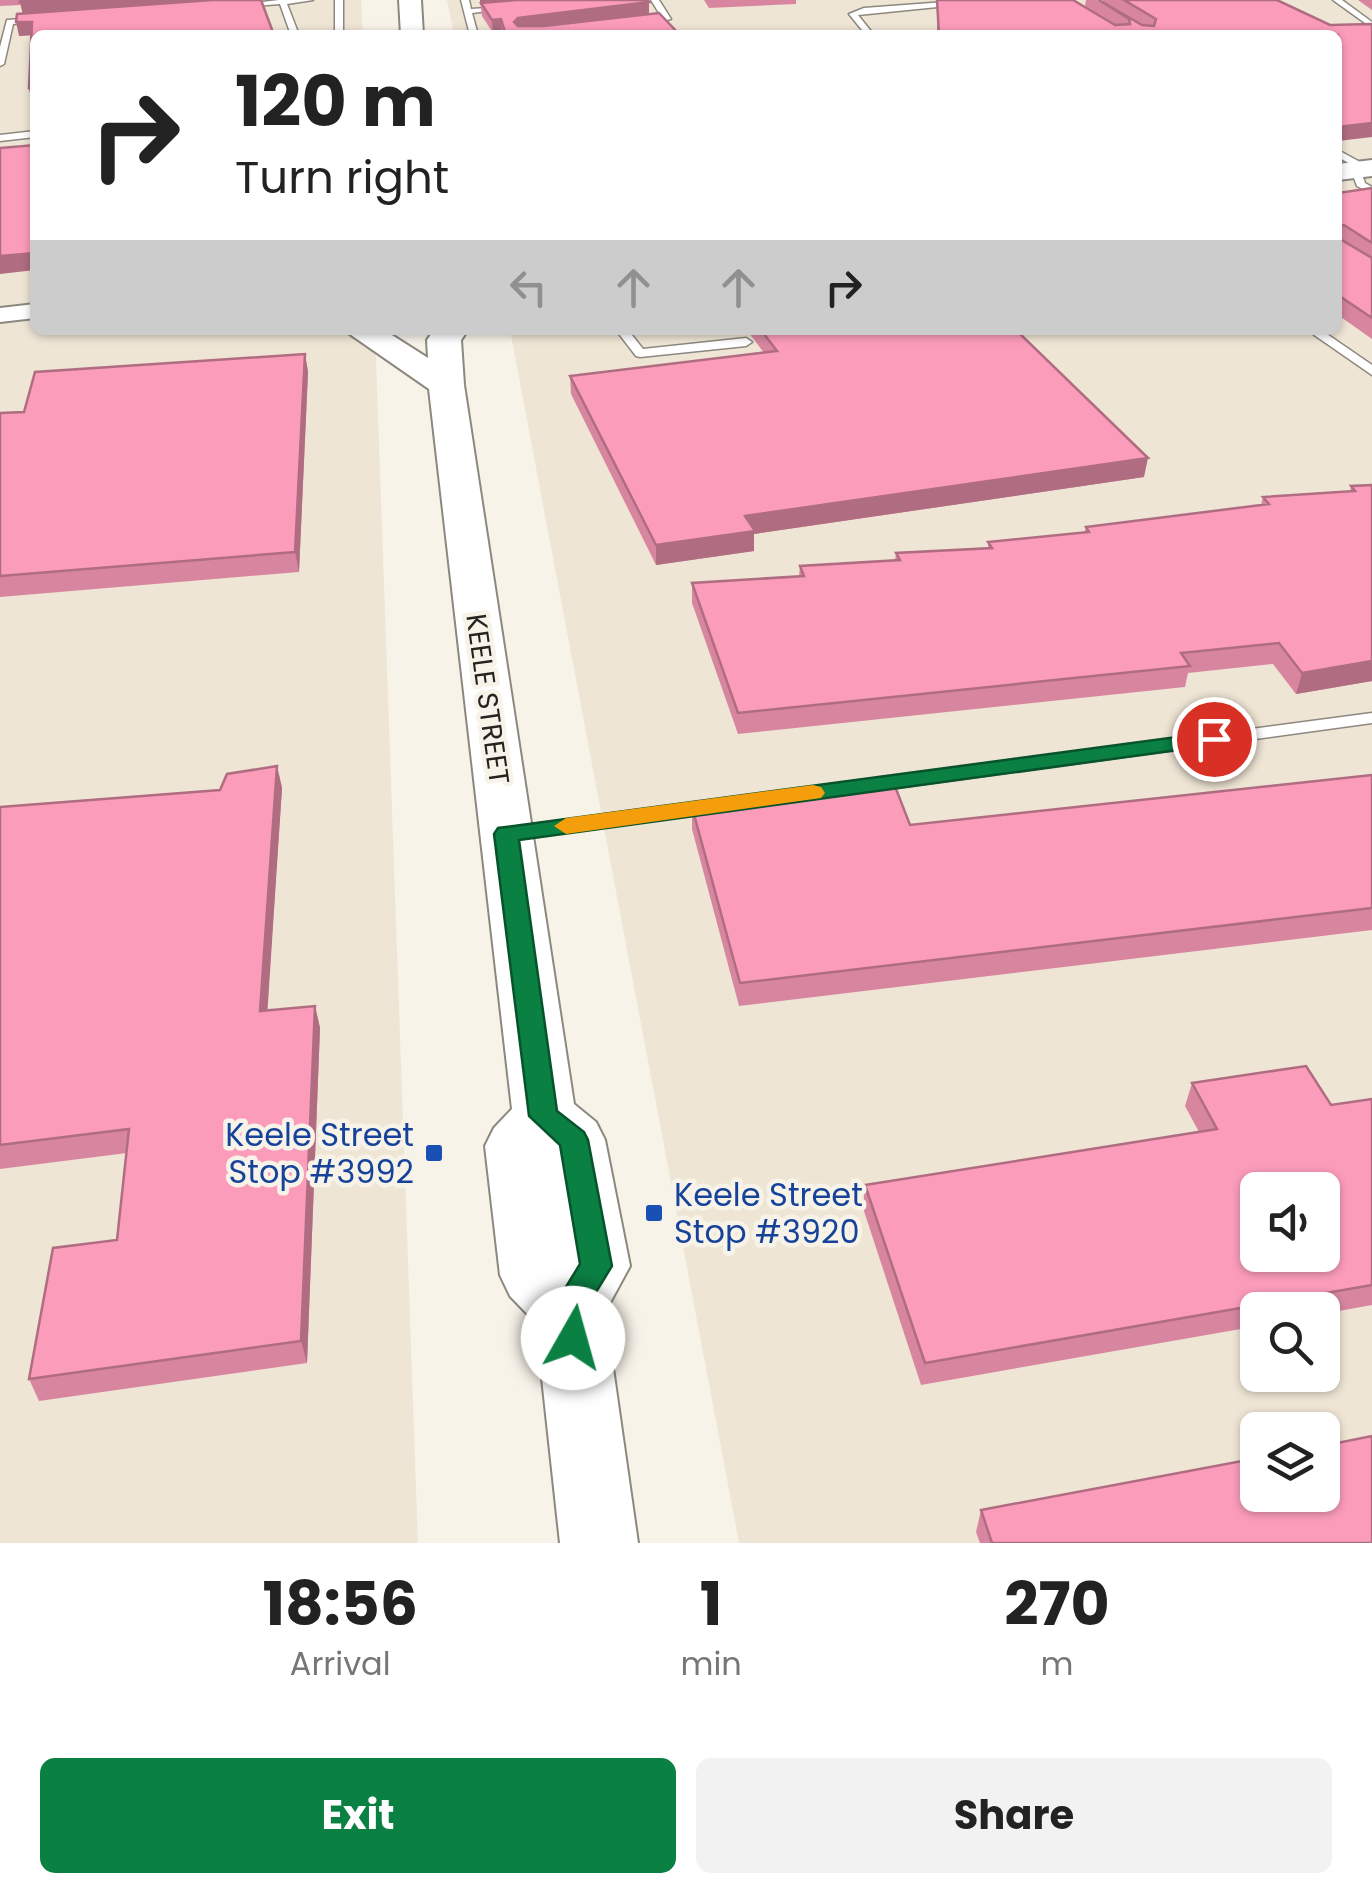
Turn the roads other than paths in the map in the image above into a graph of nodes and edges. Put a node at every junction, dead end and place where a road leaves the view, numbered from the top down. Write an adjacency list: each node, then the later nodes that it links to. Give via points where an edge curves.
1 (310, 0): 8 (lane)
2 (339, 0): 16 (lane)
3 (410, 0): 17 (main road)
4 (465, 0): 11 (lane)
5 (655, 0): 13 (lane, via 668,19)
6 (1003, 0): 19 (lane, via 852,14)
7 (1338, 0): 14 (lane)
8 (283, 2): 9 (lane); 15 (lane)
9 (223, 6)
10 (507, 8): 11 (lane)
11 (468, 12): 18 (lane)
12 (49, 19): 20 (lane, via 10,22)
13 (624, 25)
14 (1372, 26)
15 (293, 30)
16 (339, 30)
17 (412, 30)
18 (473, 30)
19 (866, 30)
20 (0, 64)
21 (30, 135): 22 (lane)
22 (0, 138)
23 (30, 311): 24 (street)
24 (0, 314)
25 (386, 335): 29 (main road)
26 (626, 335): 28 (lane, via 640,354)
27 (1321, 335): 30 (lane)
28 (746, 342)
29 (442, 346): 34 (main road, KEELE STREET)
30 (1372, 371)
31 (1372, 718): 32 (lane)
32 (860, 786)
33 (742, 802): 34 (lane)
34 (506, 834): 35 (main road, KEELE STREET, via 544,1116 518,1144 533,1270 546,1292 569,1308)
35 (599, 1543)

